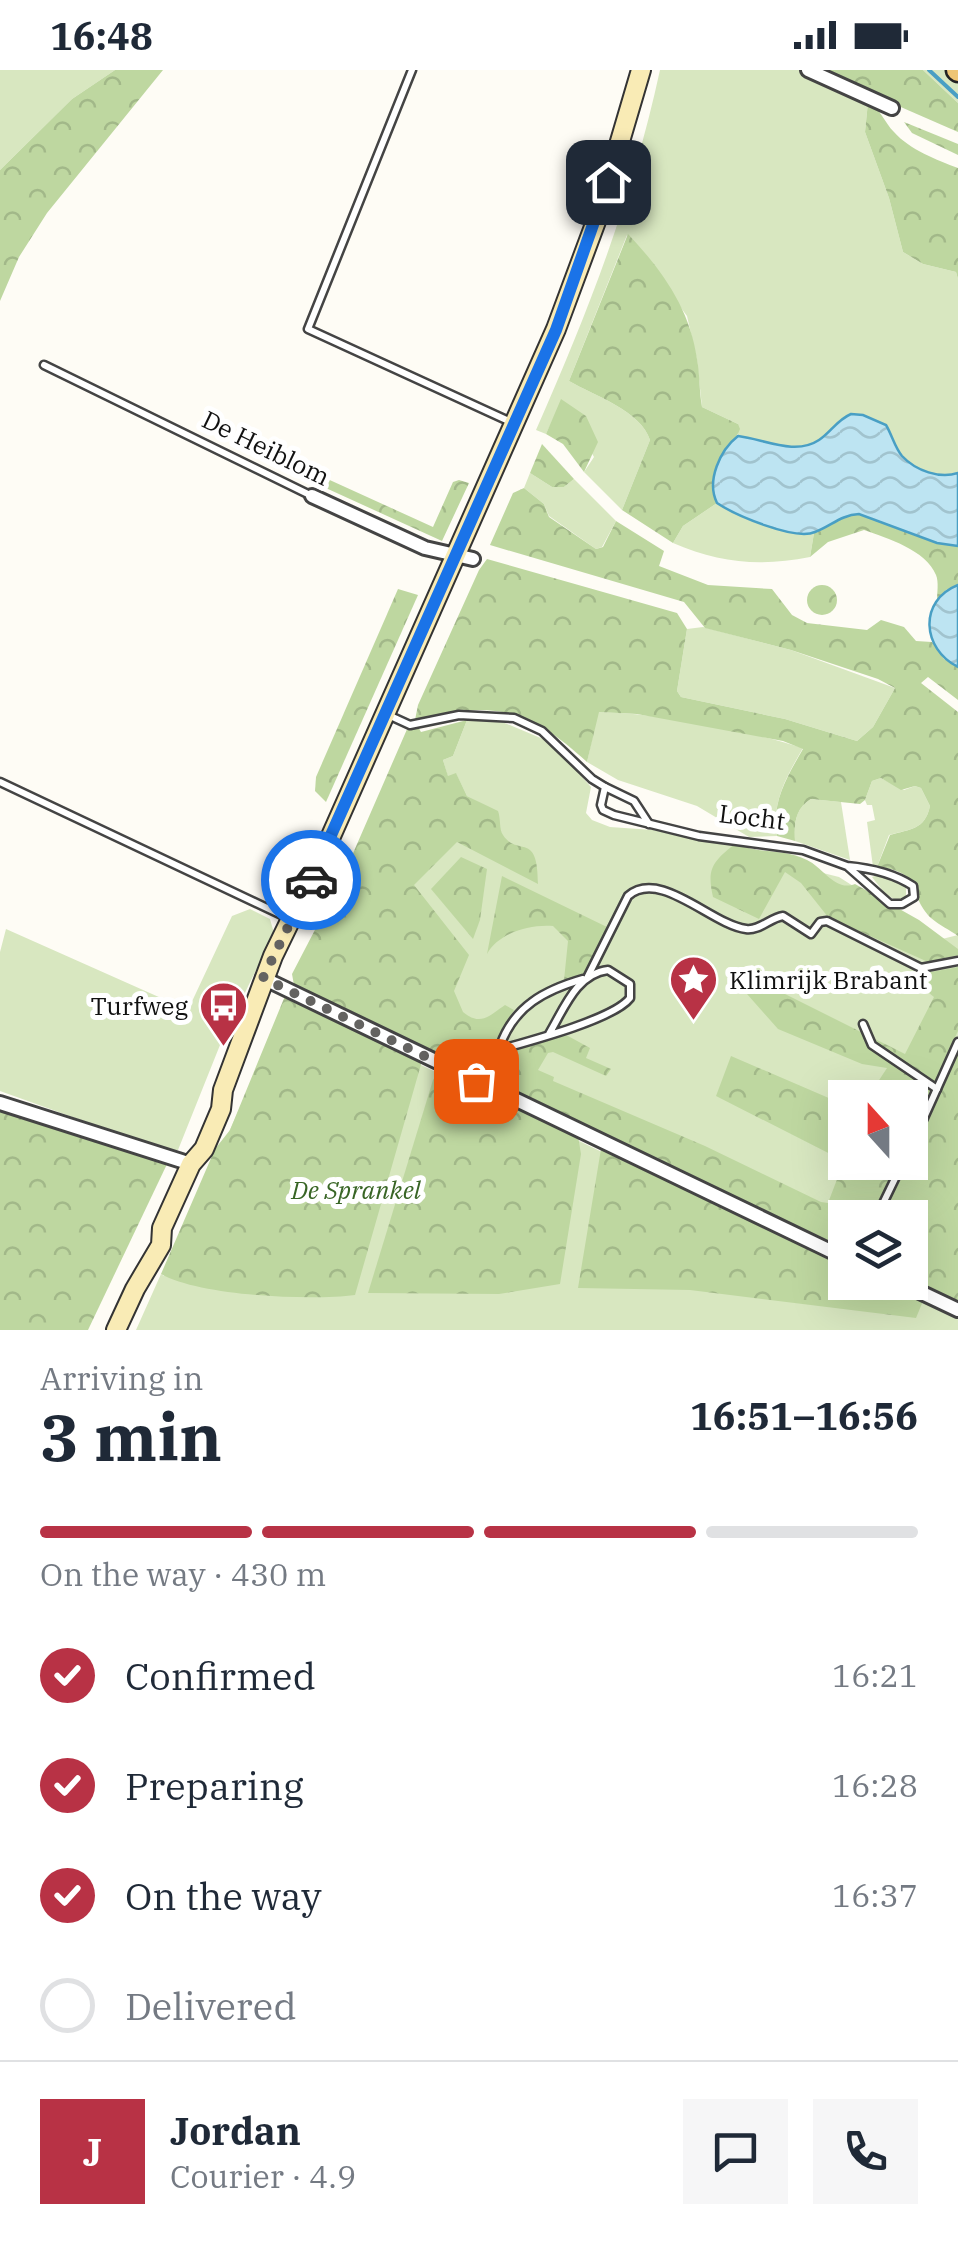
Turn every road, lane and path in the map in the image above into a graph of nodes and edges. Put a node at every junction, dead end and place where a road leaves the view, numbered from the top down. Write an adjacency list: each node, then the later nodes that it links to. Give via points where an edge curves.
1 (412, 70): 6 (lane, via 308,329)
2 (641, 70): 6 (street, via 574,284)
3 (808, 70): 4 (street)
4 (892, 108)
5 (44, 365): 7 (lane, De Heiblom)
6 (514, 423): 8 (street)
7 (312, 496): 8 (street, De Heiblom, via 425,548)
8 (465, 557): 9 (street)
9 (385, 714): 11 (lane, Locht, via 410,725 459,715 514,718 542,731); 14 (street)
10 (0, 782): 14 (lane)
11 (605, 787): 12 (lane, Locht, via 634,801); 12 (lane, Locht, via 603,810)
12 (649, 824): 13 (lane, Locht, via 803,850)
13 (847, 866): 13 (lane, Locht, via 890,904 914,897 913,886 902,879)
14 (292, 920): 17 (street)
15 (958, 961): 16 (lane, via 921,968 827,921 811,934 783,916 742,928 647,888 628,896)
16 (586, 977): 19 (lane); 19 (lane, via 618,974 630,984 630,998 613,1013); 21 (lane, via 528,1003)
17 (263, 978): 22 (street); 26 (street)
18 (862, 1024): 23 (lane, via 872,1045)
19 (549, 1034): 21 (lane)
20 (958, 1042): 23 (lane)
21 (500, 1047): 22 (lane)
22 (444, 1065): 27 (street)
23 (937, 1088): 25 (lane)
24 (0, 1103): 26 (street)
25 (928, 1108)
26 (191, 1164): 30 (street, via 146,1251)
27 (828, 1250)
28 (928, 1296): 29 (street)
29 (958, 1310)
30 (116, 1330)

